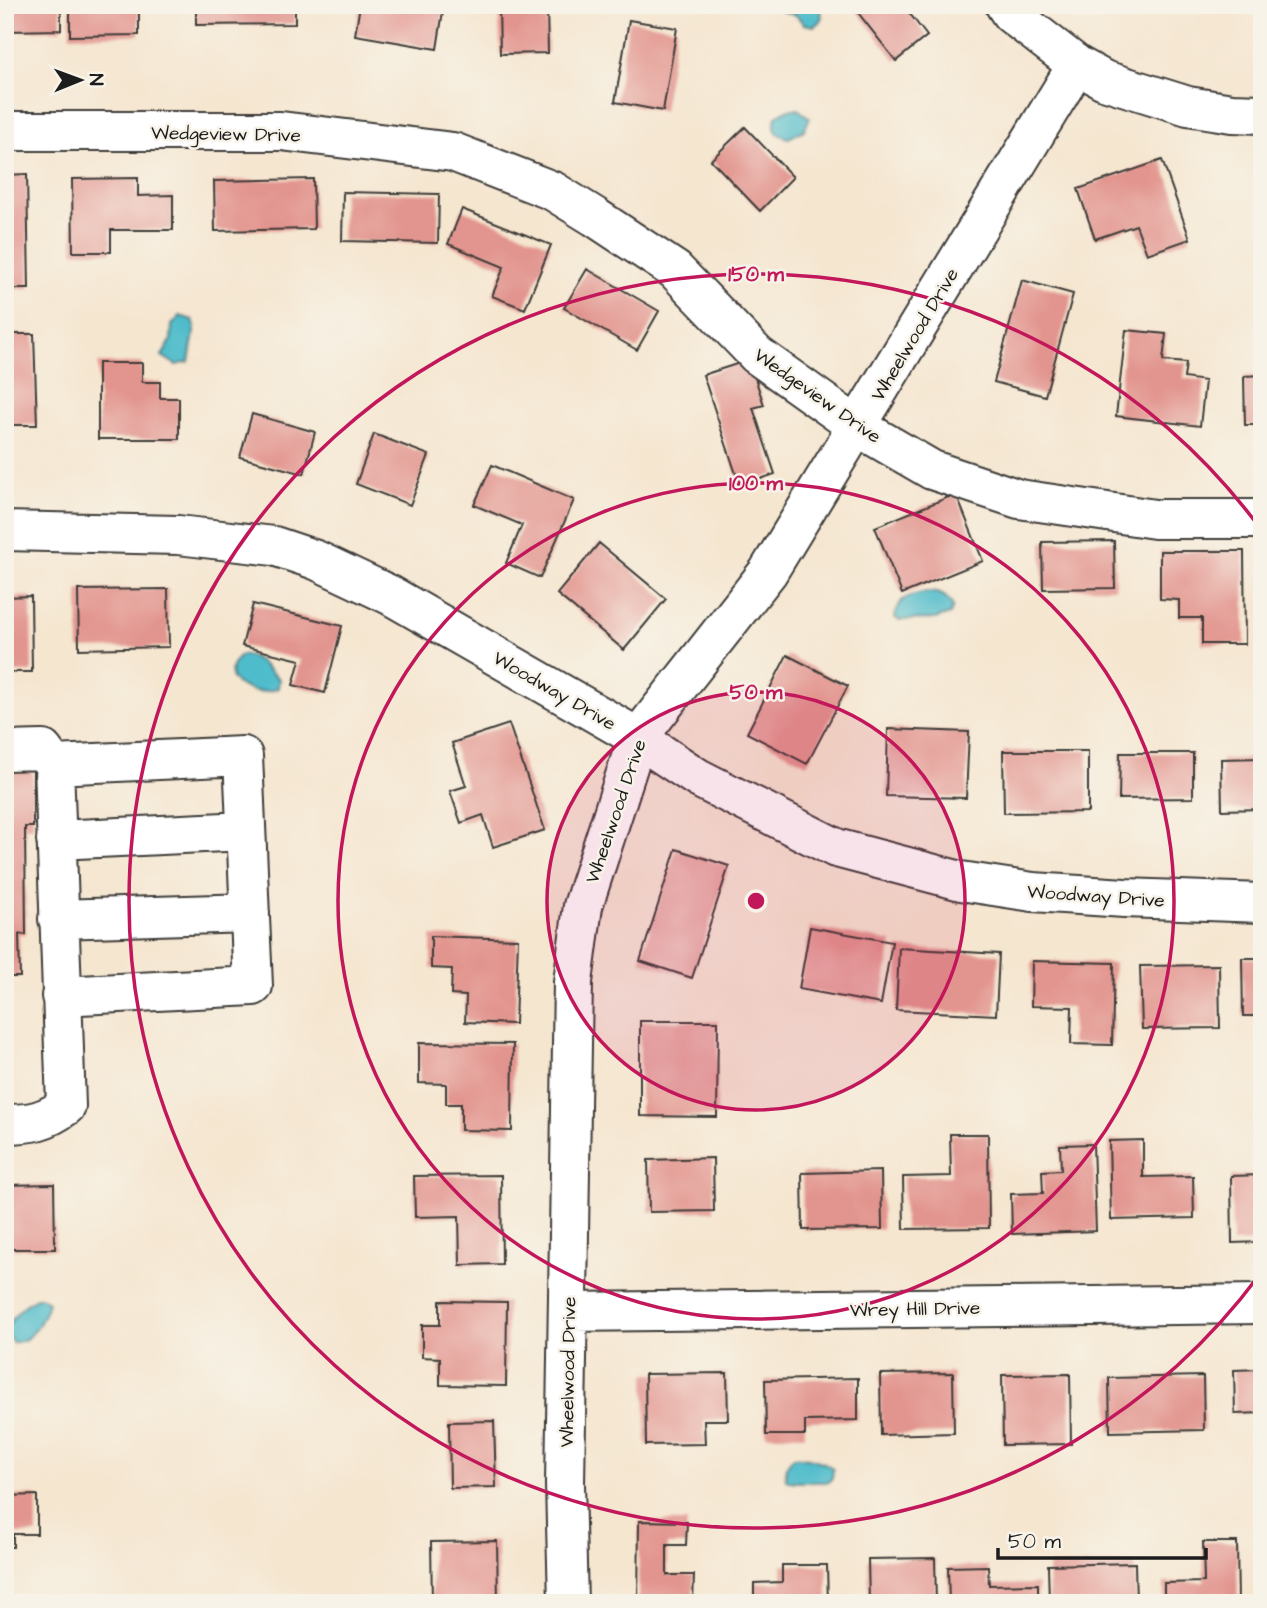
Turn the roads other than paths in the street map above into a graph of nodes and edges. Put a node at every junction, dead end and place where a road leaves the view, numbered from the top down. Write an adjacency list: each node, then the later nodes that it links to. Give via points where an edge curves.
1 (1005, 5): 2 (street)
2 (1077, 65): 3 (street, via 1104,80 1188,106); 5 (street, Wheelwood Drive)
3 (1262, 114)
4 (5, 131): 5 (street, Wedgeview Drive, via 281,131 453,152 553,191 675,270 757,355)
5 (858, 427): 6 (street, Wedgeview Drive, via 932,470 1019,499 1155,519); 8 (street, Wheelwood Drive, via 768,572)
6 (1262, 519)
7 (5, 530): 8 (street, Woodway Drive, via 178,535 274,546 305,556 390,595)
8 (637, 739): 13 (street, Woodway Drive, via 698,779 836,848 961,881 1032,892); 19 (street, Wheelwood Drive, via 583,906 573,982)
9 (5, 751): 10 (street, via 43,750)
10 (54, 765): 11 (street, via 243,756); 12 (street)
11 (246, 831): 12 (street); 14 (street)
12 (56, 840): 15 (street)
13 (1262, 903)
14 (250, 913): 15 (street); 16 (street, via 253,986)
15 (58, 919): 16 (street)
16 (61, 996): 17 (street, via 66,1106 52,1117)
17 (5, 1124)
18 (1262, 1304): 19 (street, Wrey Hill Drive)
19 (568, 1312): 20 (street, Wheelwood Drive)
20 (568, 1603)

